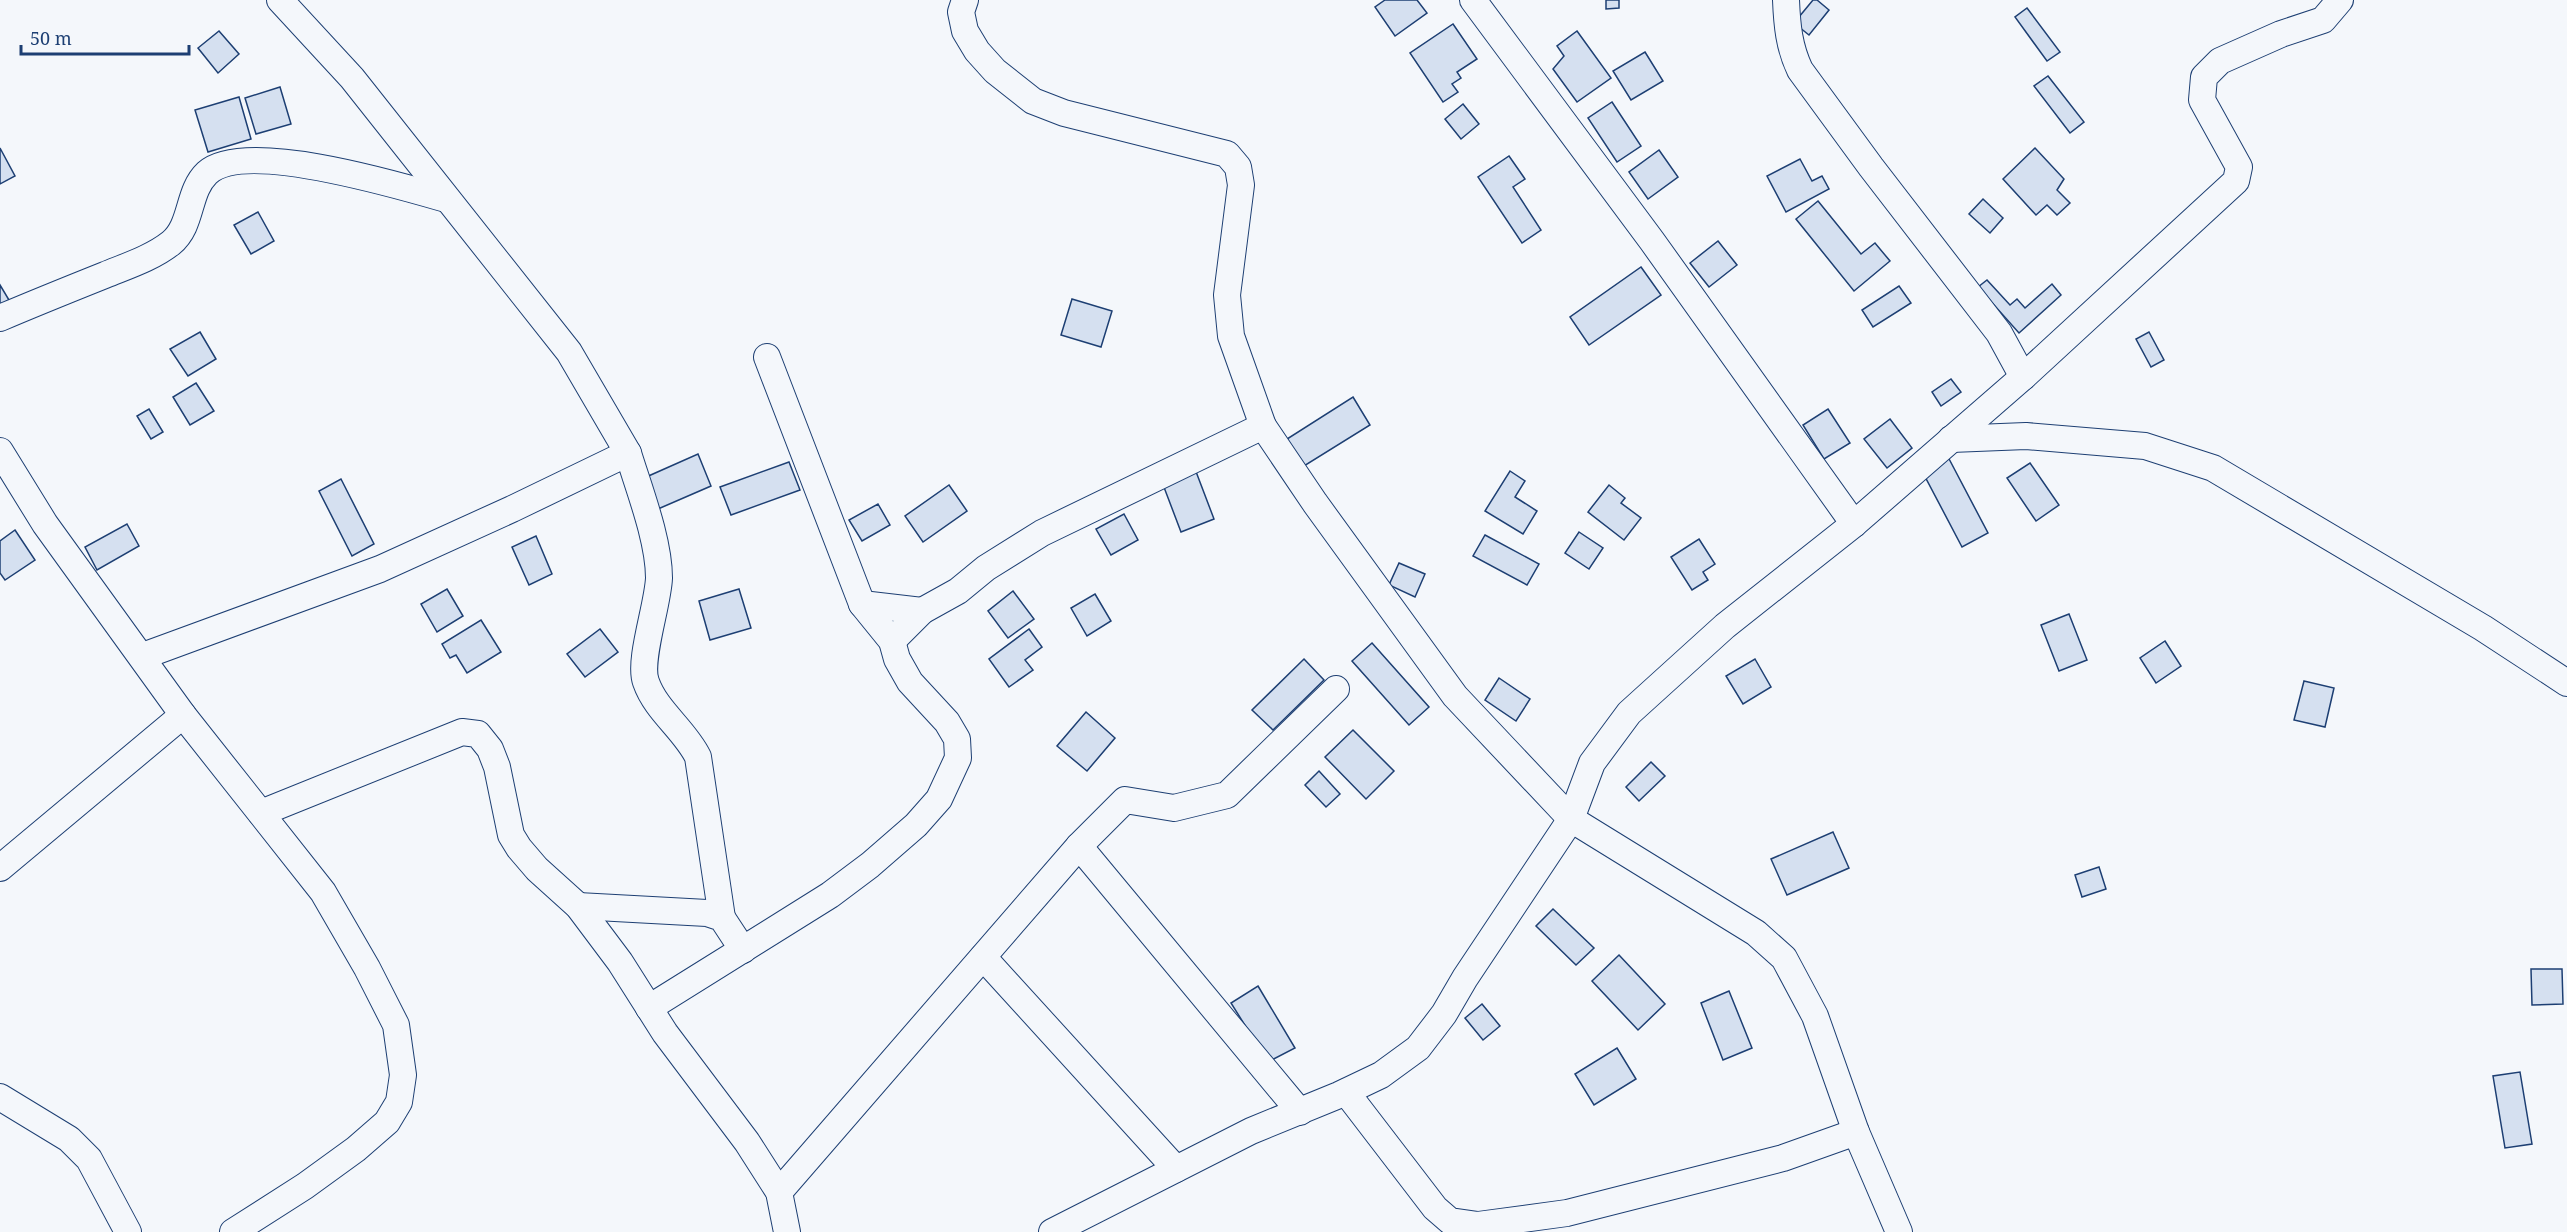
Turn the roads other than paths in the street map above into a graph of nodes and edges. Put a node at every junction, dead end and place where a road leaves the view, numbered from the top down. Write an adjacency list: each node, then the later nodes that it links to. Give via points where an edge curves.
1 (280, 0): 6 (street, via 345,69)
2 (1473, 0): 14 (street, via 1652,241)
3 (1786, 0): 9 (street, via 1787,28 1800,70 1999,333)
4 (2340, 0): 9 (street, via 2323,20 2220,61 2204,77 2202,100 2239,167 2236,181)
5 (959, 4): 10 (street, via 964,31 977,51 1033,101 1064,113 1227,154 1238,167 1241,185 1227,295 1231,336)
6 (446, 199): 7 (street, via 326,170 255,160 231,163 210,170 196,184 182,232 171,244 144,259); 13 (street, via 569,352)
7 (0, 318)
8 (767, 357): 15 (street)
9 (2023, 377): 11 (street)
10 (1263, 426): 16 (street, via 1041,533 958,591); 23 (street, via 1455,696)
11 (1952, 439): 14 (street); 19 (street, via 2026,436 2145,446 2213,468 2483,628)
12 (0, 451): 18 (street, via 45,524)
13 (628, 453): 18 (street, via 380,569); 27 (street, via 659,575 645,680 698,757)
14 (1854, 524): 23 (street, via 1725,626 1629,713 1592,763)
15 (862, 604): 16 (street); 17 (street)
16 (922, 611): 17 (street)
17 (892, 641): 28 (street, via 910,682 947,722 957,739 958,758 951,778 916,825 870,865)
18 (143, 656): 21 (street)
19 (2567, 683)
20 (1336, 689): 24 (street, via 1227,795 1174,808 1125,800)
21 (183, 715): 22 (street); 25 (street)
22 (261, 813): 26 (street, via 462,732 478,735 497,766 511,835 537,869); 38 (street, via 323,892 367,968 396,1025 403,1074 399,1102 387,1122 314,1180)
23 (1571, 819): 31 (street, via 1418,1048 1381,1075); 34 (street, via 1756,933 1784,958 1815,1016)
24 (1079, 846): 29 (street); 33 (street)
25 (0, 868)
26 (578, 906): 27 (street, via 686,911); 30 (street)
27 (723, 918): 28 (street)
28 (743, 950): 30 (street)
29 (983, 957): 35 (street); 36 (street)
30 (649, 1008): 36 (street)
31 (1346, 1092): 33 (street); 34 (street, via 1435,1208 1450,1221 1478,1225 1567,1213 1783,1158)
32 (0, 1097): 37 (street, via 69,1139 89,1159)
33 (1300, 1112): 35 (street, via 1251,1131)
34 (1856, 1132): 41 (street)
35 (1176, 1169): 40 (street)
36 (779, 1192): 39 (street)
37 (128, 1232)
38 (233, 1232)
39 (787, 1232)
40 (1052, 1232)
41 (1899, 1232)

